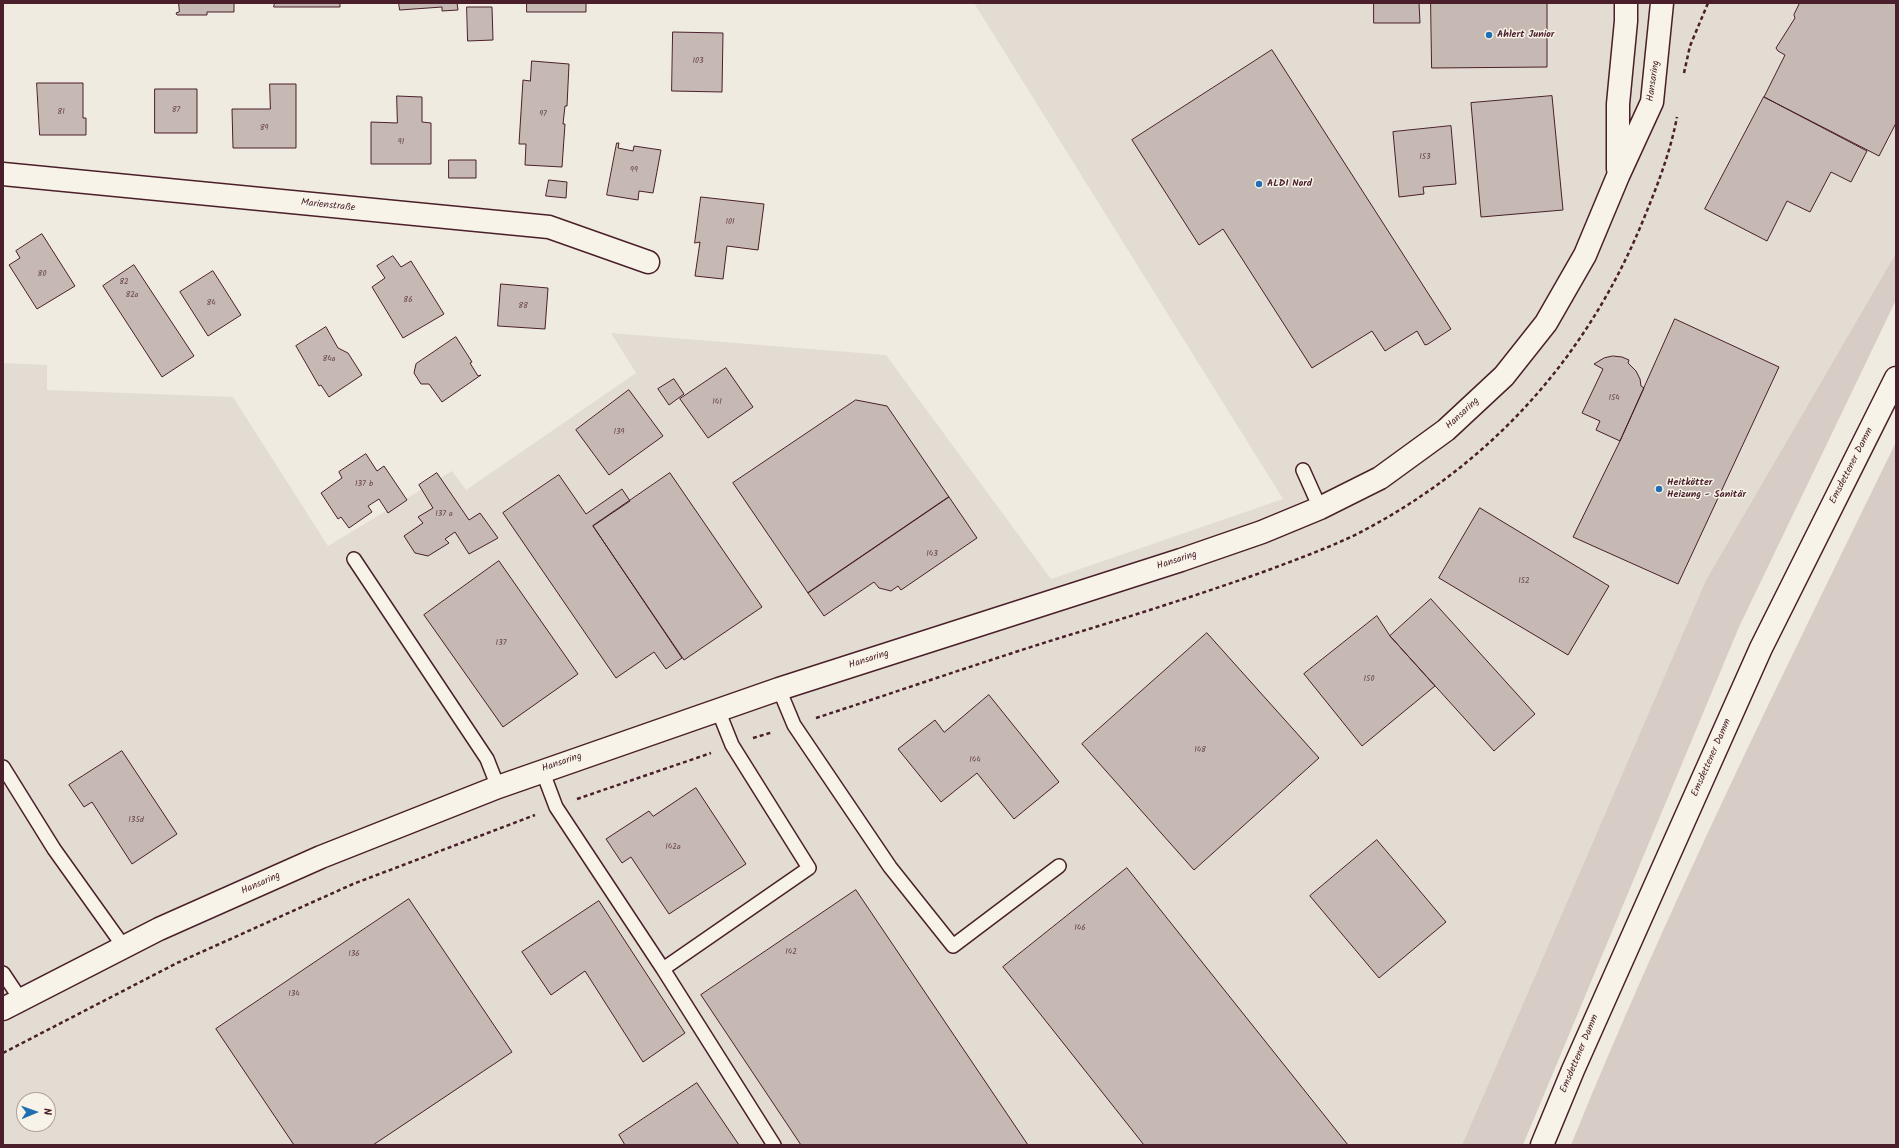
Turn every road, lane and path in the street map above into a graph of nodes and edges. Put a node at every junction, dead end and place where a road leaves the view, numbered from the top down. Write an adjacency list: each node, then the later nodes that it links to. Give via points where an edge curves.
1 (1626, 3): 4 (street, Hansaring, via 1618,104)
2 (1662, 3): 4 (street, Hansaring, via 1652,102)
3 (3, 174): 5 (street, Marienstraße, via 549,227)
4 (1618, 176): 8 (street, Hansaring, via 1585,255 1546,323 1504,376 1446,430 1412,456 1380,478)
5 (648, 262)
6 (1896, 378): 21 (street, Emsdettener Damm, via 1761,648)
7 (1303, 470): 8 (lane)
8 (1320, 508): 10 (street, Hansaring, via 1262,532 1181,560)
9 (354, 559): 14 (lane, via 487,759)
10 (779, 689): 11 (street, Hansaring); 15 (lane, via 794,725 890,866 953,946)
11 (718, 710): 13 (street, Hansaring); 17 (lane, via 732,745 809,868)
12 (3, 767): 16 (lane, via 54,849)
13 (542, 770): 14 (street, Hansaring); 17 (lane, via 556,806)
14 (498, 787): 16 (street, Hansaring, via 321,857)
15 (1059, 866)
16 (124, 947): 19 (street, Hansaring)
17 (663, 969): 20 (lane)
18 (3, 973): 19 (lane)
19 (12, 1004)
20 (774, 1145)
21 (1542, 1145)

